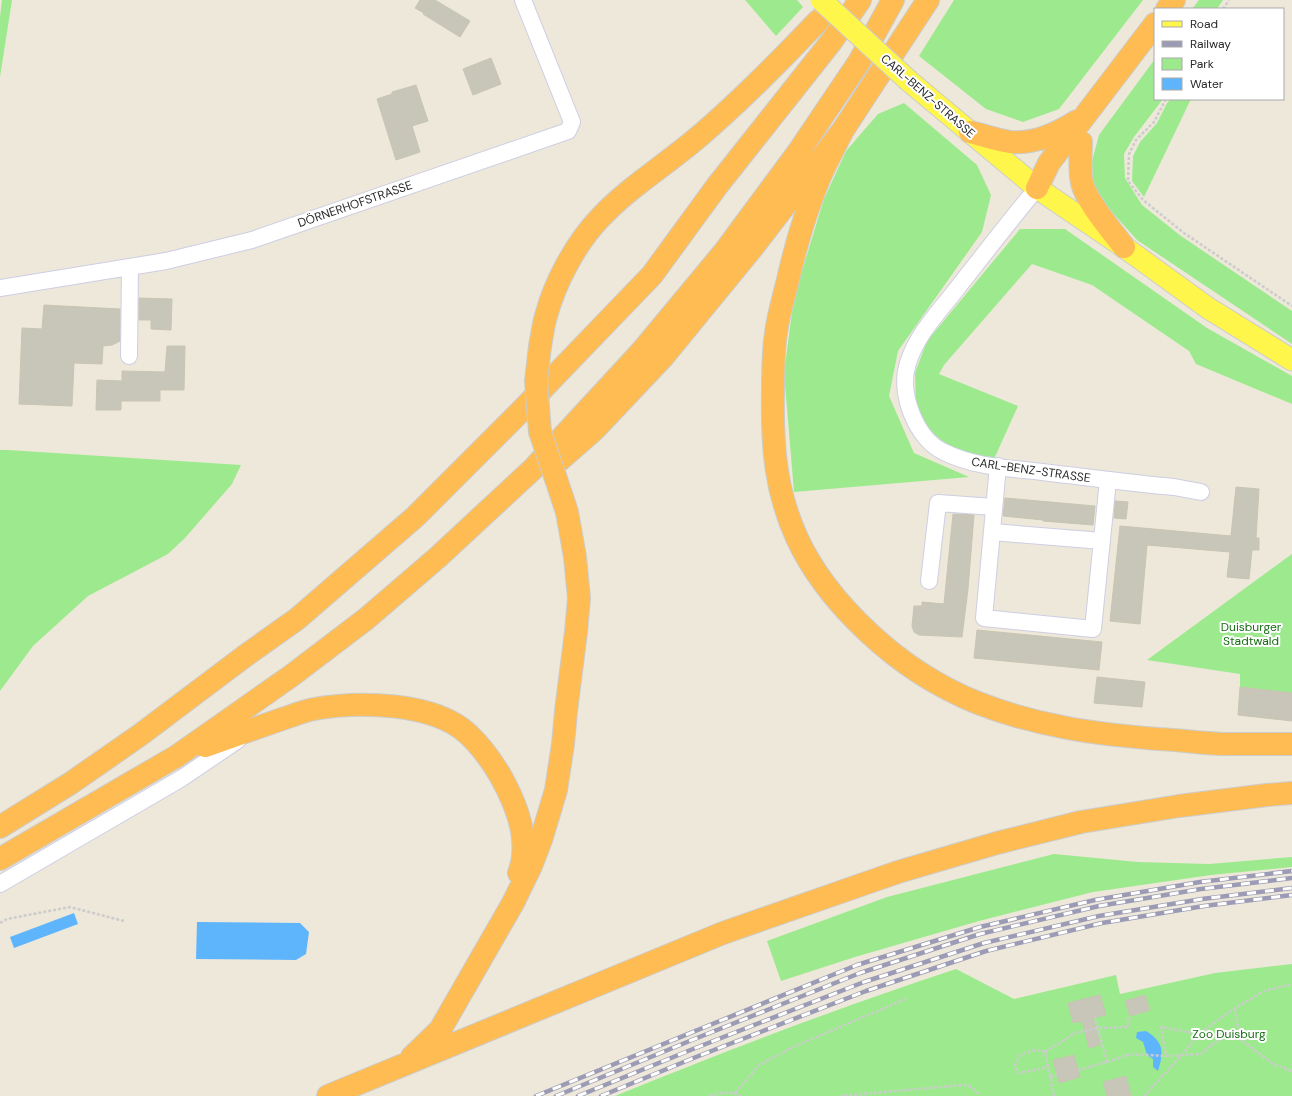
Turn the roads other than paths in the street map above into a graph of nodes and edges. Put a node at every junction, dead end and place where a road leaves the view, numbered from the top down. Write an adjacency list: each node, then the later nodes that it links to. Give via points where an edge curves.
1 (523, 0): 20 (street, DÖRNERHOFSTRASSE, via 572,122 568,131 252,240)
2 (832, 0): 10 (highway)
3 (860, 0): 17 (highway, via 831,42)
4 (894, 0): 30 (highway, via 858,62 799,151 725,251 642,351 534,468)
5 (928, 0): 14 (highway)
6 (1174, 0): 8 (highway)
7 (1190, 0): 9 (highway)
8 (1168, 8)
9 (1184, 8)
10 (820, 10): 15 (main road, CARL-BENZ-STRASSE, bridge); 17 (highway); 38 (highway, bridge, via 759,81 696,139 627,192 599,219 577,248 558,283 546,316 536,381 540,432 556,480 570,509 579,598 556,790)
11 (1154, 25): 13 (highway)
12 (1154, 47): 16 (highway)
13 (1083, 118): 15 (highway, via 1059,132 1030,142 1010,142); 18 (highway, via 1049,163)
14 (843, 130): 30 (highway, via 753,247 663,357 594,430 485,526); 33 (highway, via 820,177 793,259 776,332 773,379 774,457 784,503 798,540 826,587 861,625 903,661 948,688 995,709 1050,725 1096,733 1222,744)
15 (970, 132): 18 (main road, CARL-BENZ-STRASSE)
16 (1081, 142): 18 (highway, via 1058,171); 19 (highway, via 1080,165 1086,195)
17 (717, 186): 37 (highway, via 652,276 415,517 297,619 140,735 71,783)
18 (1037, 188): 19 (main road, CARL-BENZ-STRASSE); 24 (street, CARL-BENZ-STRASSE, via 1002,229 919,338 907,364 905,387 912,418 926,438 942,452 964,461)
19 (1124, 247): 23 (main road, CARL-BENZ-STRASSE, via 1208,308)
20 (130, 267): 21 (street, DÖRNERHOFSTRASSE); 22 (street)
21 (0, 288)
22 (129, 356)
23 (1292, 360)
24 (998, 466): 25 (street, CARL-BENZ-STRASSE); 27 (street)
25 (1108, 480): 26 (street, CARL-BENZ-STRASSE); 29 (street)
26 (1201, 492)
27 (994, 507): 28 (street); 31 (street, via 938,502)
28 (992, 532): 29 (street); 29 (street, via 984,618 1093,629)
29 (1102, 541)
30 (437, 558): 34 (highway, via 366,619 298,672)
31 (929, 581)
32 (258, 727): 34 (highway); 38 (highway, via 313,709 363,704 399,707 446,719 468,733 483,750 494,766); 40 (street, via 182,778)
33 (1292, 744)
34 (177, 756): 39 (highway)
35 (1292, 794): 41 (highway, via 1186,805 1081,822 997,842 898,872 723,934)
36 (1292, 808): 43 (highway, via 1178,819 997,855 902,882 715,950 547,1018)
37 (0, 827)
38 (532, 840): 41 (highway, via 523,884 495,928 463,992 440,1030)
39 (0, 859)
40 (0, 884)
41 (404, 1065): 42 (highway)
42 (328, 1096)
43 (367, 1096)

